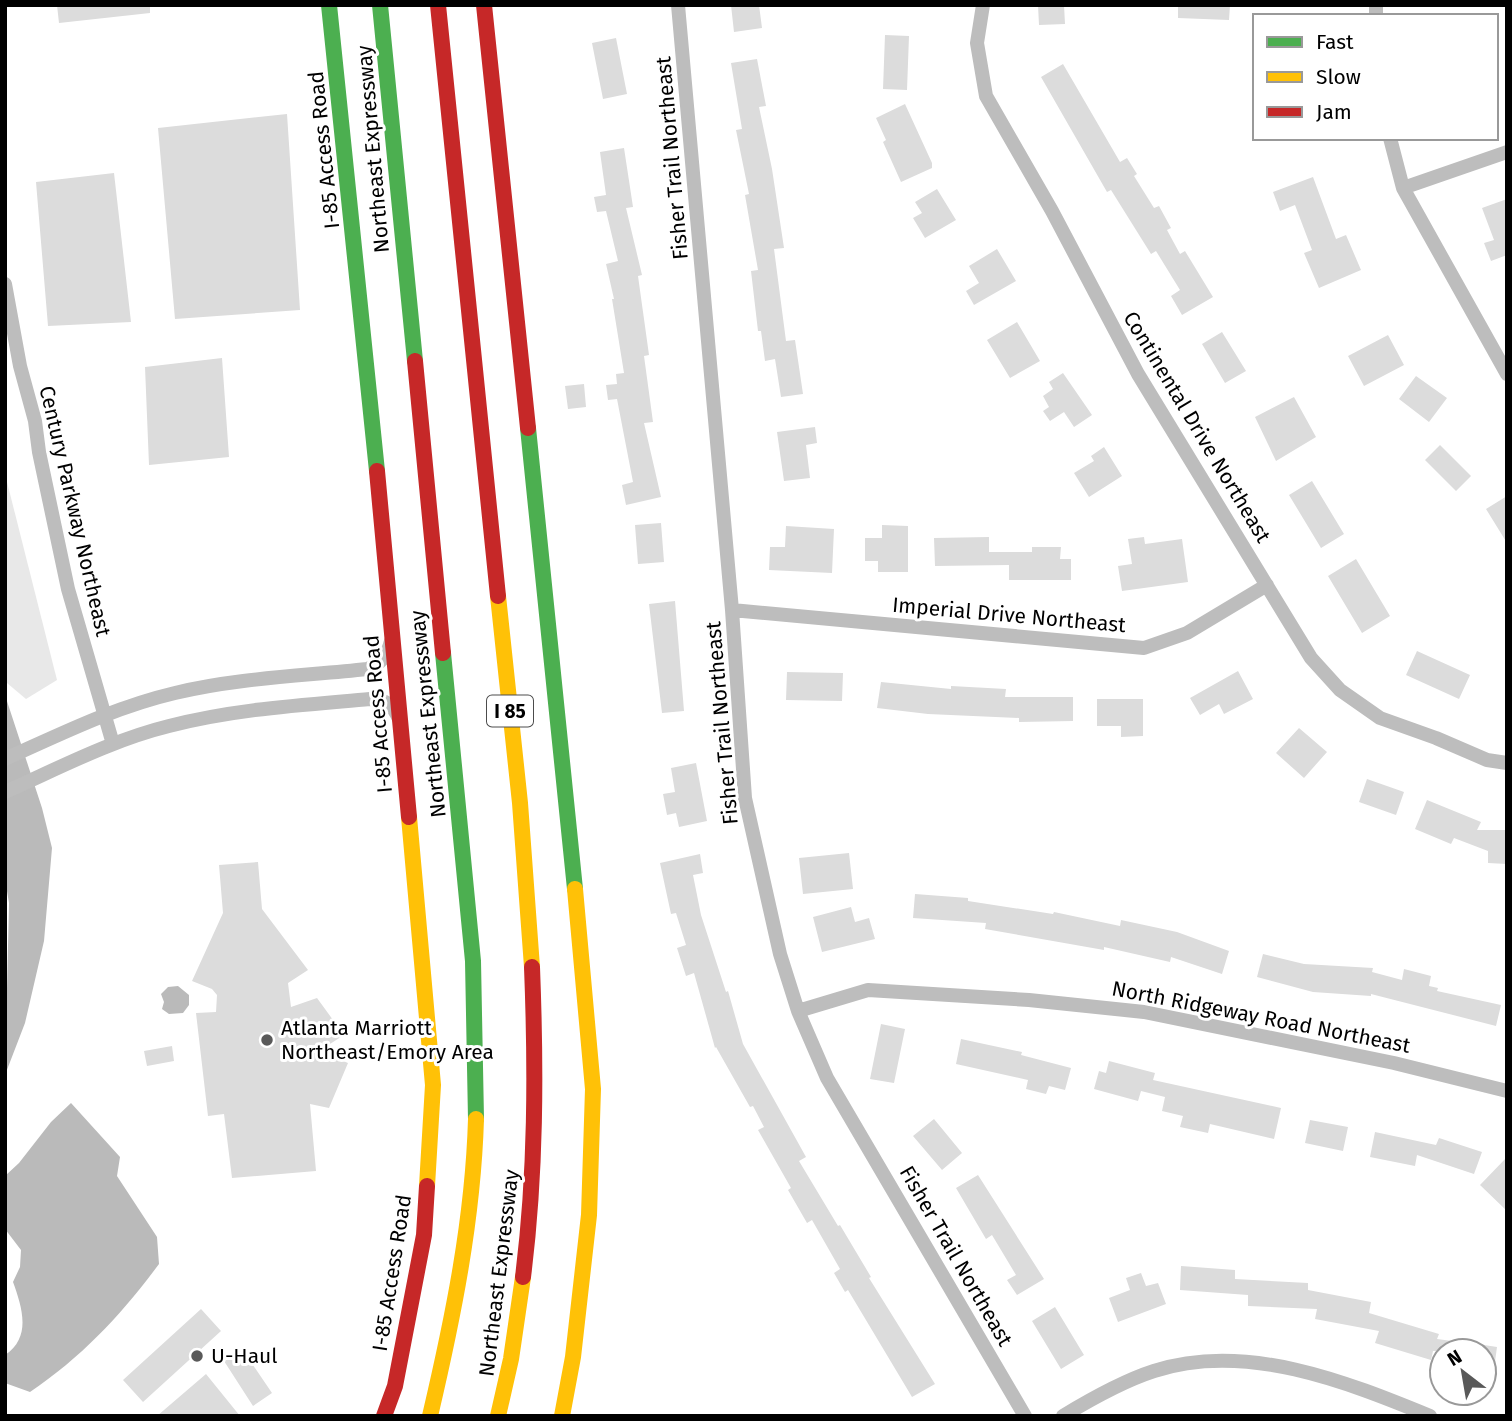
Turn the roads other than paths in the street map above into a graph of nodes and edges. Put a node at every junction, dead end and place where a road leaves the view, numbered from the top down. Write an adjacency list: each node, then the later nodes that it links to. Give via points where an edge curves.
1 (330, 5): 14 (main road, I-85 Access Road)
2 (380, 5): 24 (main road, Northeast Expressway, via 473,961 474,1163 461,1268)
3 (438, 5): 25 (main road, Northeast Expressway / I 85, via 535,984 537,1109 532,1202 521,1299)
4 (484, 5): 26 (main road, via 593,1089 589,1215)
5 (678, 5): 13 (street, Fisher Trail Northeast)
6 (983, 5): 12 (street, Continental Drive Northeast, via 977,43 986,96 1139,374)
7 (1391, 140): 9 (street)
8 (1507, 152): 9 (street)
9 (1403, 188): 11 (street)
10 (5, 284): 15 (street, Century Parkway Northeast, via 68,589)
11 (1507, 374)
12 (1267, 585): 13 (street, Imperial Drive Northeast, via 1186,633 1144,648); 19 (street, Continental Drive Northeast, via 1311,658 1340,690 1380,718 1487,761)
13 (732, 610): 21 (street, Fisher Trail Northeast, via 745,798 780,954)
14 (392, 637): 15 (street, via 385,658 367,669 212,686); 16 (main road, I-85 Access Road)
15 (105, 713): 17 (street, Century Parkway Northeast); 18 (street)
16 (400, 719): 17 (street, via 389,703 370,699 211,717); 23 (main road, I-85 Access Road, via 433,1085 424,1234 395,1386)
17 (113, 744): 20 (street)
18 (5, 759)
19 (1507, 763)
20 (5, 792)
21 (798, 1011): 22 (street, North Ridgeway Road Northeast, via 868,990 1144,1012); 27 (street, Fisher Trail Northeast, via 827,1079)
22 (1507, 1091)
23 (384, 1416)
24 (430, 1416)
25 (498, 1416)
26 (562, 1416)
27 (1025, 1416)
28 (1063, 1416): 29 (street, via 1155,1370 1189,1363 1253,1361 1315,1373)
29 (1430, 1416)

